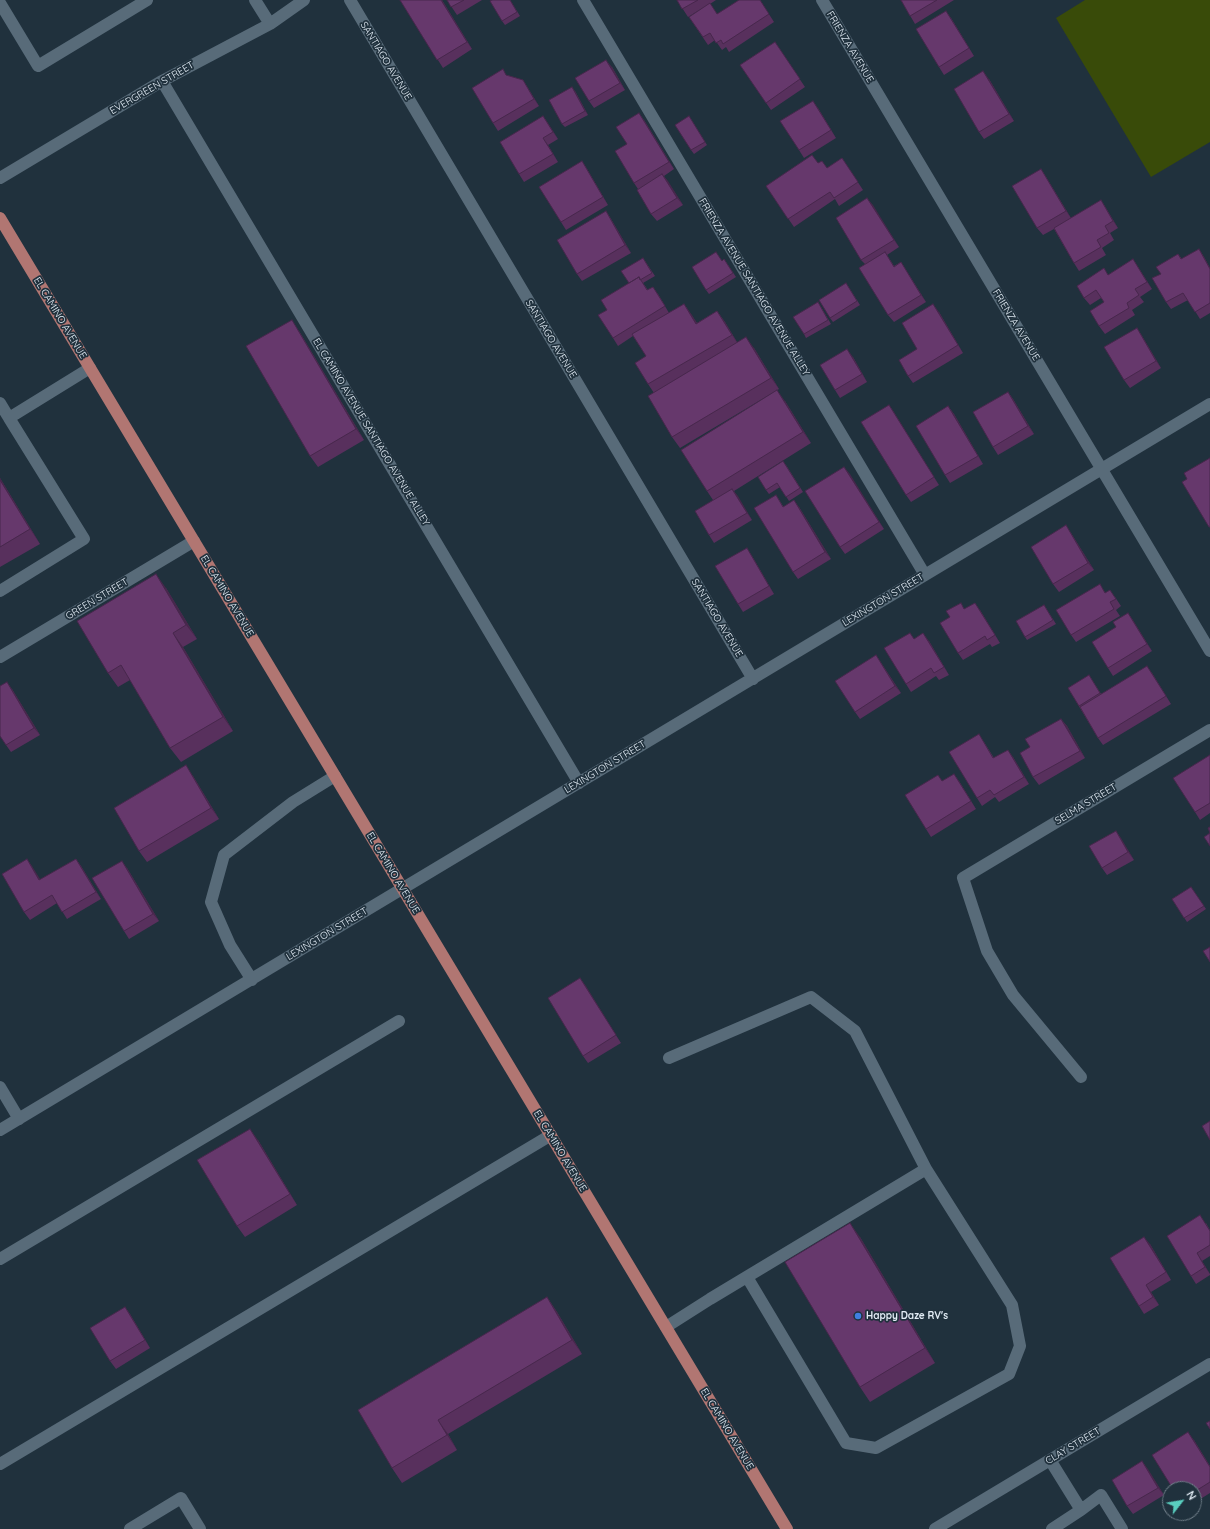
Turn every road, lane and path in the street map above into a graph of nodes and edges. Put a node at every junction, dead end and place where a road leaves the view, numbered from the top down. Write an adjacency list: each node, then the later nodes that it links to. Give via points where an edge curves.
1 (147, 0): 7 (street, via 38,66)
2 (256, 0): 8 (street)
3 (304, 0): 8 (street, EVERGREEN STREET)
4 (350, 0): 22 (street, SANTIAGO AVENUE)
5 (583, 0): 18 (street, FRIENZA AVENUE SANTIAGO AVENUE ALLEY)
6 (822, 0): 16 (street, FRIENZA AVENUE)
7 (0, 3)
8 (270, 24): 9 (street, EVERGREEN STREET)
9 (162, 81): 10 (street, EVERGREEN STREET); 25 (street, EL CAMINO AVENUE SANTIAGO AVENUE ALLEY)
10 (0, 178)
11 (0, 218): 12 (main road, EL CAMINO AVENUE)
12 (90, 368): 15 (street); 17 (main road, EL CAMINO AVENUE)
13 (0, 403): 15 (street)
14 (1210, 404): 16 (street, LEXINGTON STREET)
15 (9, 418): 19 (street, via 84,539)
16 (1102, 469): 18 (street, LEXINGTON STREET); 20 (street, FRIENZA AVENUE)
17 (194, 541): 21 (street, GREEN STREET); 24 (main road, EL CAMINO AVENUE)
18 (925, 575): 22 (street, LEXINGTON STREET)
19 (0, 592)
20 (1210, 651)
21 (0, 657)
22 (753, 679): 25 (street, LEXINGTON STREET)
23 (1210, 730): 30 (street, SELMA STREET, via 963,878 987,951 1013,995)
24 (335, 776): 26 (main road, EL CAMINO AVENUE); 27 (street, via 293,802 224,855 210,902 230,945)
25 (579, 783): 26 (street, LEXINGTON STREET)
26 (403, 889): 27 (street, LEXINGTON STREET); 34 (main road, EL CAMINO AVENUE)
27 (252, 980): 32 (street, LEXINGTON STREET)
28 (399, 1021): 36 (street)
29 (669, 1058): 35 (street, via 811,997 855,1031)
30 (1081, 1077)
31 (0, 1087): 32 (street)
32 (19, 1119): 33 (street, LEXINGTON STREET)
33 (0, 1130)
34 (551, 1135): 38 (main road, EL CAMINO AVENUE); 41 (street)
35 (926, 1169): 37 (street); 37 (street, via 1012,1305 1020,1346 1008,1374 876,1448 846,1443)
36 (0, 1259)
37 (748, 1277): 38 (street)
38 (666, 1327): 45 (main road, EL CAMINO AVENUE)
39 (1210, 1364): 40 (street, CLAY STREET)
40 (1050, 1460): 42 (street); 46 (street, CLAY STREET)
41 (0, 1464)
42 (1081, 1510): 47 (street); 48 (street, via 1101,1495)
43 (130, 1529): 44 (street, via 181,1498)
44 (200, 1529)
45 (787, 1529)
46 (935, 1529)
47 (1052, 1529)
48 (1122, 1529)

